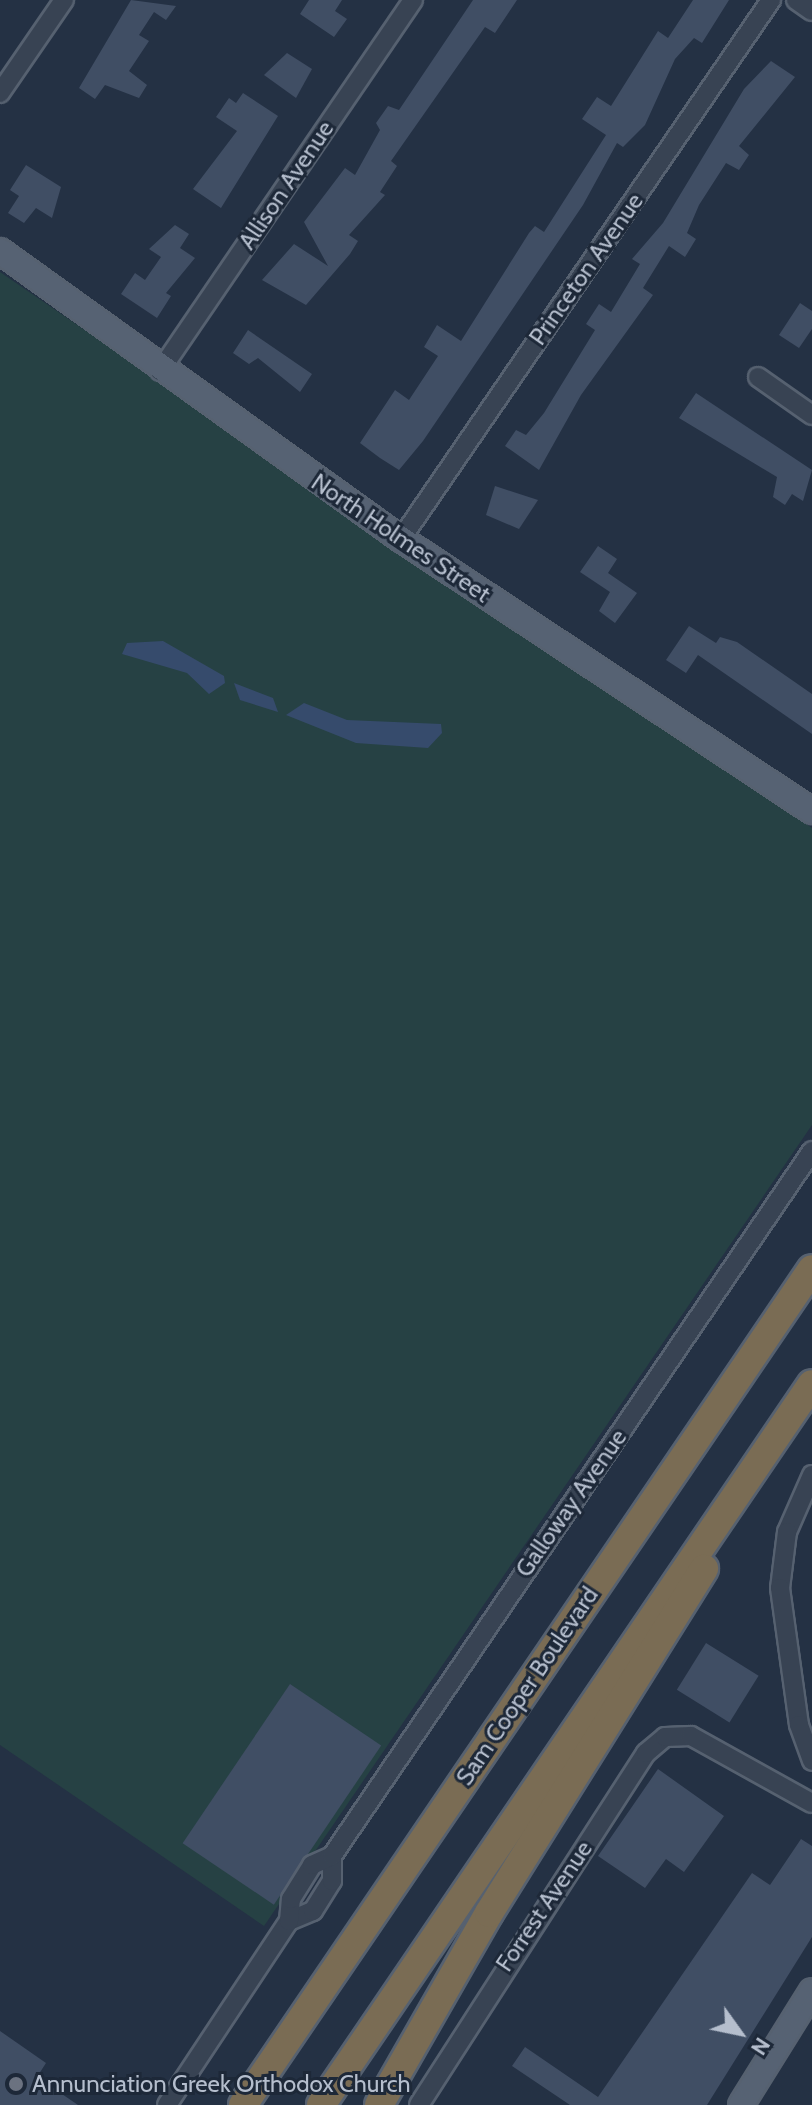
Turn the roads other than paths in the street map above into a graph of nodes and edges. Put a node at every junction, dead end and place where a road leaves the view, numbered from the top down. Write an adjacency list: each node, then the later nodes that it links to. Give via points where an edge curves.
1 (64, 0): 6 (street)
2 (413, 0): 8 (street, Allison Avenue)
3 (771, 0): 11 (street, Princeton Avenue)
4 (796, 0): 5 (street)
5 (812, 11)
6 (0, 93)
7 (0, 251): 8 (main road, North Holmes Street)
8 (160, 371): 11 (main road, North Holmes Street)
9 (758, 377): 10 (street)
10 (812, 415)
11 (401, 539): 12 (main road, North Holmes Street)
12 (812, 811)
13 (812, 1151): 20 (street, Galloway Avenue, via 332,1856 332,1881 313,1911 289,1921)
14 (812, 1269): 21 (highway, Sam Cooper Boulevard)
15 (812, 1385): 22 (highway); 23 (highway)
16 (812, 1475): 17 (street, via 787,1532 780,1588 799,1725)
17 (812, 1761)
18 (812, 1803): 24 (street, Forrest Avenue, via 691,1736 665,1737 646,1753)
19 (812, 1991): 25 (main road)
20 (167, 2105)
21 (243, 2105)
22 (321, 2105)
23 (379, 2105)
24 (419, 2105)
25 (741, 2105)

